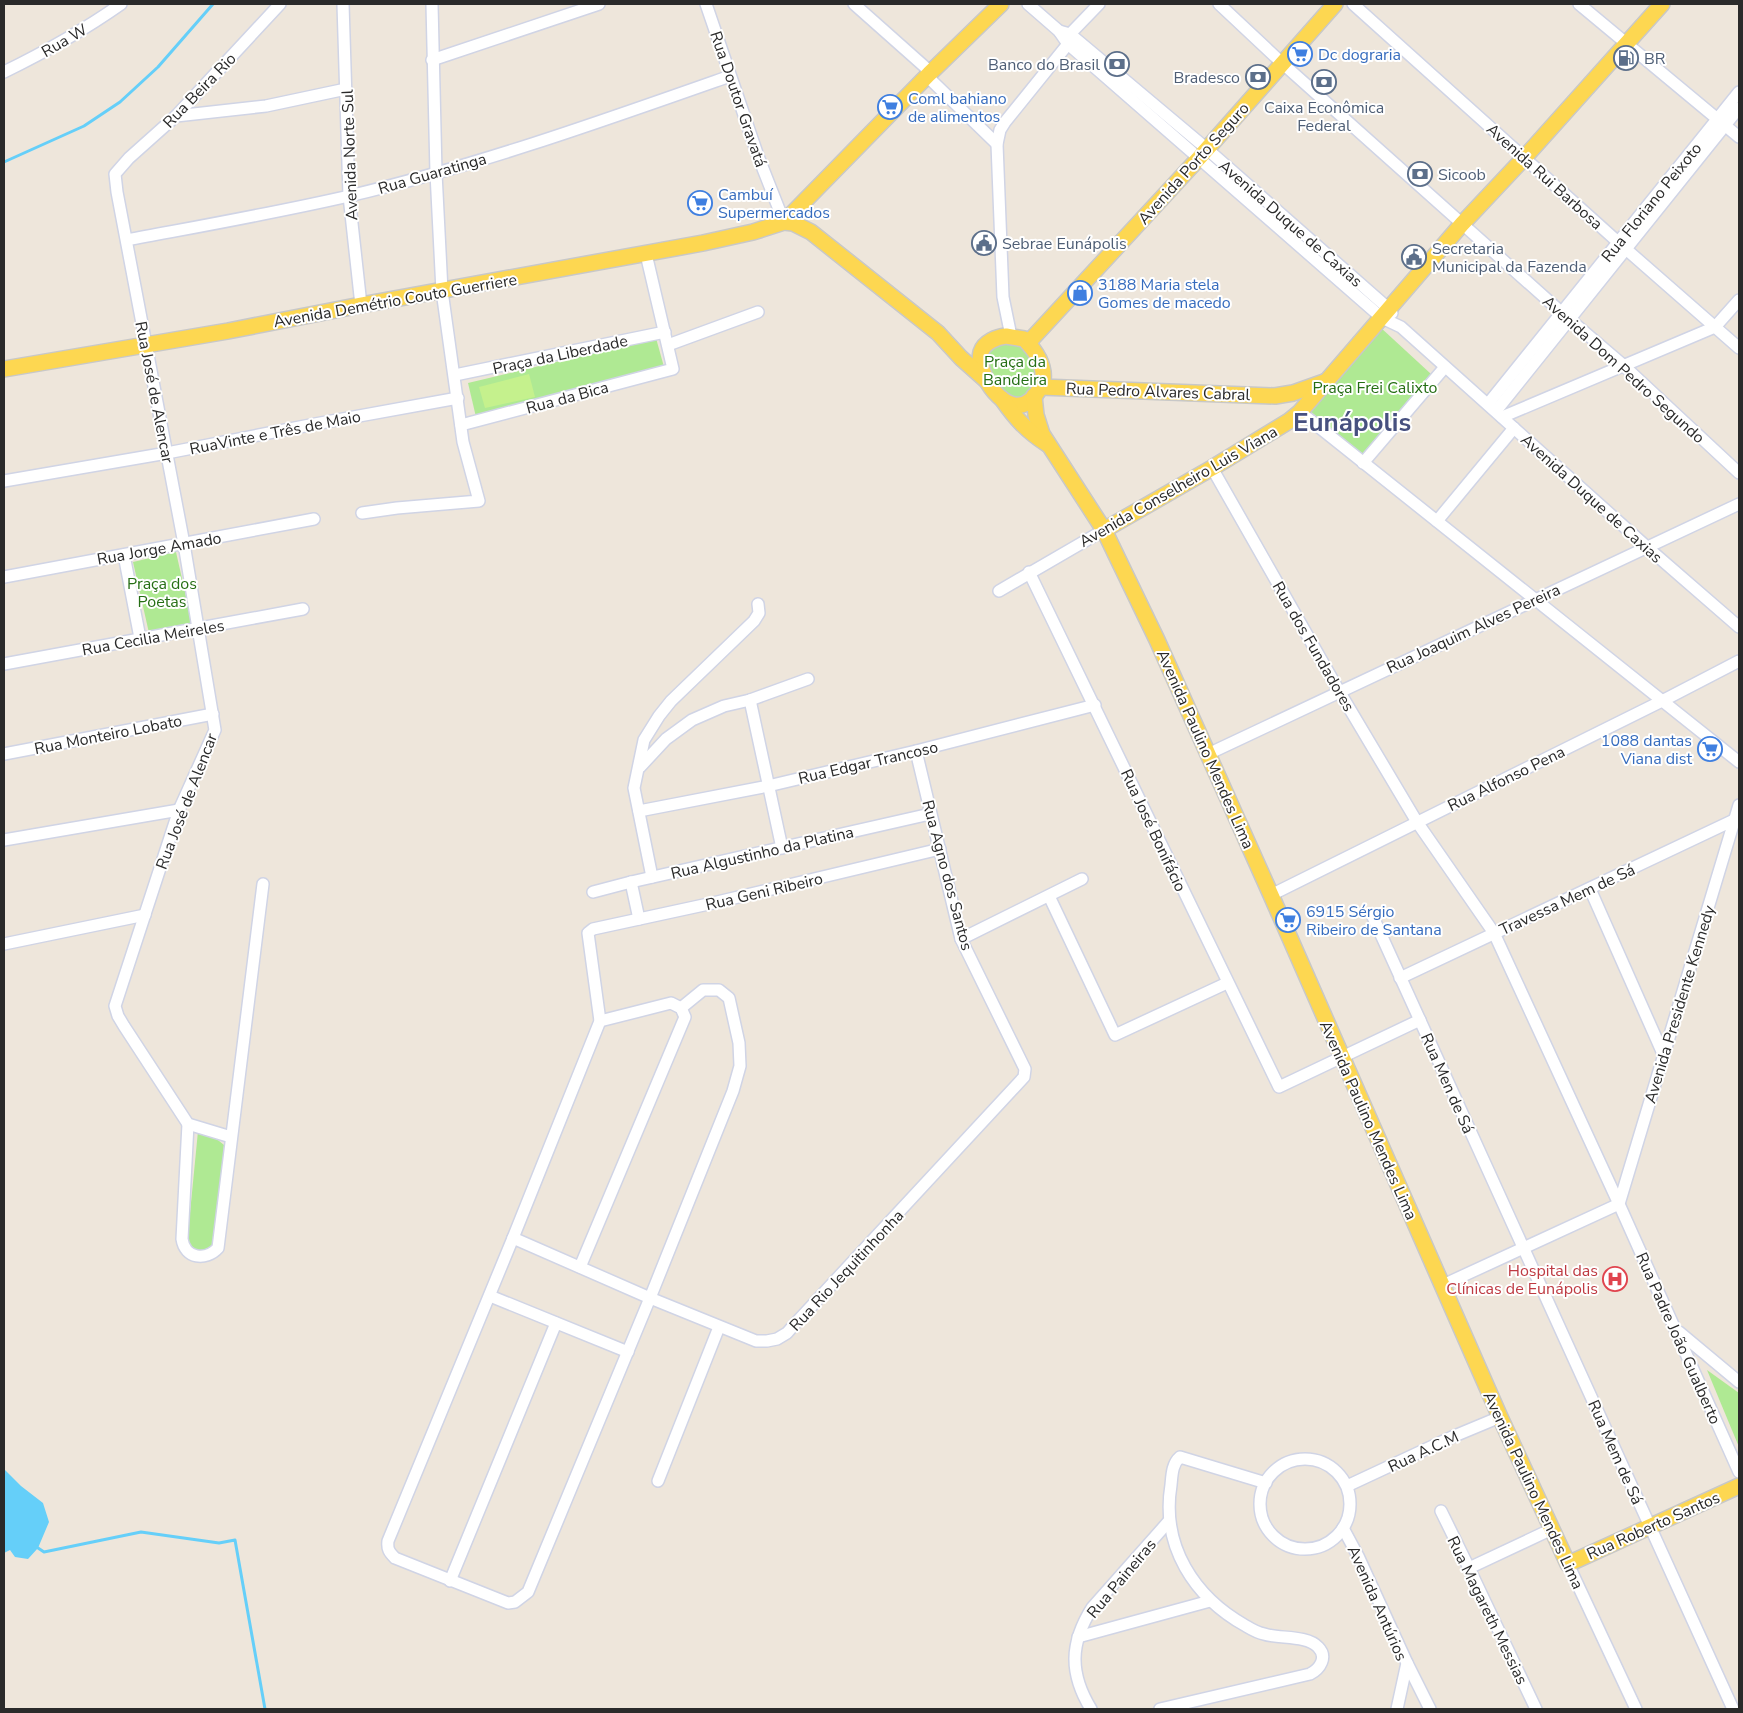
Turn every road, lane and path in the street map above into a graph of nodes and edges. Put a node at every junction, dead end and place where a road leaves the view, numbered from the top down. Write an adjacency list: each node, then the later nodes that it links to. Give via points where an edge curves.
1 (121, 4): 20 (street, Rua W, via 93,24)
2 (280, 4): 26 (street, Rua Beira Rio)
3 (343, 4): 23 (street, Avenida Norte Sul)
4 (432, 4): 18 (street)
5 (599, 4): 18 (street)
6 (706, 4): 22 (street, Rua Doutor Gravatá)
7 (854, 4): 21 (street)
8 (1001, 4): 21 (main road)
9 (1028, 4): 16 (street, Avenida Duque de Caxias)
10 (1099, 4): 16 (street)
11 (1219, 4): 19 (street, Avenida Dom Pedro Segundo)
12 (1336, 4): 19 (main road, Avenida Porto Seguro)
13 (1353, 4): 31 (street, Avenida Rui Barbosa)
14 (1579, 4): 17 (street)
15 (1662, 4): 17 (main road, Avenida Conselheiro Luis Viana)
16 (1066, 36): 29 (street, via 1005,122); 30 (street, Avenida Duque de Caxias)
17 (1626, 43): 27 (street); 31 (main road, Avenida Conselheiro Luis Viana)
18 (432, 60): 32 (street)
19 (1282, 63): 30 (main road, Avenida Porto Seguro); 36 (street, Avenida Dom Pedro Segundo)
20 (4, 72)
21 (929, 74): 29 (street, via 932,81); 35 (main road)
22 (730, 76): 32 (street, Rua Guaratinga, via 579,129); 35 (street, Rua Doutor Gravatá)
23 (346, 89): 26 (street, via 266,106); 34 (street, Avenida Norte Sul)
24 (1739, 92): 27 (street, Rua Floriano Peixoto)
25 (1739, 108): 27 (street, Rua Floriano Peixoto)
26 (176, 116): 33 (street, Rua Beira Rio)
27 (1721, 122): 28 (street); 38 (street, Rua Floriano Peixoto)
28 (1739, 137)
29 (997, 144): 49 (street, via 1002,296)
30 (1203, 153): 44 (street, Avenida Duque de Caxias); 50 (main road, Avenida Porto Seguro)
31 (1524, 157): 36 (main road, Avenida Conselheiro Luis Viana); 38 (street, Avenida Rui Barbosa)
32 (436, 173): 34 (street, Rua Guaratinga); 40 (street)
33 (115, 174): 37 (street, Rua José de Alencar)
34 (349, 196): 37 (street, Rua Guaratinga); 42 (street, Avenida Norte Sul)
35 (784, 222): 39 (main road, Avenida Demétrio Couto Guerriere, via 753,232); 48 (main road, via 811,232)
36 (1462, 224): 44 (main road, Avenida Conselheiro Luis Viana); 45 (street, Avenida Dom Pedro Segundo)
37 (127, 240): 51 (street, Rua José de Alencar)
38 (1623, 246): 45 (street, Rua Floriano Peixoto); 46 (street, Avenida Rui Barbosa)
39 (646, 254): 40 (main road, Avenida Demétrio Couto Guerriere); 47 (street)
40 (442, 291): 42 (main road, Avenida Demétrio Couto Guerriere); 58 (street)
41 (1739, 300): 46 (street)
42 (361, 305): 51 (main road, Avenida Demétrio Couto Guerriere)
43 (758, 312): 52 (street)
44 (1386, 313): 56 (street, Avenida Duque de Caxias); 60 (main road, Avenida Conselheiro Luis Viana)
45 (1565, 316): 55 (street, Avenida Dom Pedro Segundo); 65 (street, Rua Floriano Peixoto)
46 (1715, 327): 53 (street, Avenida Rui Barbosa); 55 (street)
47 (665, 332): 52 (street); 58 (street, Praça da Liberdade)
48 (938, 333): 54 (main road, via 962,346); 59 (main road)
49 (1010, 336): 50 (main road); 54 (main road, via 995,338)
50 (1028, 343): 61 (main road, via 1041,363 1043,378)
51 (146, 345): 57 (main road, Avenida Demétrio Couto Guerriere); 70 (street, Rua José de Alencar)
52 (668, 345): 67 (street, Rua da Bica, via 673,368)
53 (1739, 348)
54 (981, 351): 59 (main road)
55 (1623, 364): 65 (street); 73 (street, Avenida Dom Pedro Segundo)
56 (1445, 367): 65 (street, Avenida Duque de Caxias); 71 (street)
57 (4, 369)
58 (455, 375): 63 (street)
59 (988, 382): 64 (main road)
60 (1324, 382): 62 (main road, Rua Pedro Alvares Cabral); 66 (main road, Avenida Conselheiro Luis Viana)
61 (1038, 392): 62 (main road, Rua Pedro Alvares Cabral); 64 (main road, via 1018,406); 69 (main road, via 1038,423)
62 (1275, 396): 66 (main road, Rua Pedro Alvares Cabral, via 1290,402)
63 (458, 398): 67 (street); 70 (street, RuaVinte e Três de Maio)
64 (1002, 399): 69 (main road, via 1022,425)
65 (1495, 411): 68 (street, Avenida Duque de Caxias)
66 (1300, 412): 71 (street); 72 (main road, Avenida Conselheiro Luis Viana)
67 (461, 425): 76 (street, via 479,501)
68 (1514, 428): 78 (street); 81 (street, Avenida Duque de Caxias)
69 (1048, 445): 79 (main road, Avenida Paulino Mendes Lima)
70 (167, 453): 74 (street, RuaVinte e Três de Maio); 80 (street, Rua José de Alencar)
71 (1363, 463): 78 (street)
72 (1212, 468): 79 (main road, Avenida Conselheiro Luis Viana); 95 (street, Rua dos Fundadores)
73 (1739, 473)
74 (4, 481)
75 (1739, 504): 81 (street, Rua Joaquim Alves Pereira)
76 (362, 513)
77 (314, 519): 80 (street, Rua Jorge Amado)
78 (1437, 521): 86 (street)
79 (1104, 530): 83 (street, Avenida Conselheiro Luis Viana); 102 (main road, Avenida Paulino Mendes Lima)
80 (184, 544): 82 (street, Rua Jorge Amado); 90 (street, Rua José de Alencar)
81 (1648, 548): 86 (street, Rua Joaquim Alves Pereira); 89 (street, Avenida Duque de Caxias)
82 (124, 555): 84 (street, Rua Jorge Amado); 91 (street)
83 (1029, 572): 85 (street, Avenida Conselheiro Luis Viana); 98 (street, Rua José Bonifácio)
84 (4, 577)
85 (999, 591)
86 (1536, 599): 95 (street, Rua Joaquim Alves Pereira); 97 (street)
87 (758, 604): 104 (street, via 759,613 754,621 659,716 644,740)
88 (303, 610): 90 (street, Rua Cecilia Meireles)
89 (1739, 627)
90 (198, 629): 91 (street, Rua Cecilia Meireles); 99 (street, Rua José de Alencar)
91 (140, 638): 93 (street, Rua Cecilia Meireles)
92 (1739, 661): 97 (street, Rua Alfonso Pena)
93 (4, 664)
94 (808, 679): 96 (street)
95 (1339, 692): 102 (street, Rua Joaquim Alves Pereira); 111 (street, Rua dos Fundadores)
96 (750, 700): 104 (street, via 724,706 692,720 666,739); 105 (street)
97 (1662, 701): 103 (street); 111 (street, Rua Alfonso Pena)
98 (1094, 705): 100 (street, Rua Edgar Trancoso); 130 (street, Rua José Bonifácio)
99 (213, 714): 101 (street, Rua Monteiro Lobato); 107 (street, Rua José de Alencar, via 214,730)
100 (916, 751): 105 (street, Rua Edgar Trancoso); 109 (street, Rua Agno dos Santos)
101 (4, 754)
102 (1208, 754): 121 (main road, Avenida Paulino Mendes Lima)
103 (1739, 762)
104 (640, 767): 108 (street, via 634,788)
105 (768, 786): 108 (street, Rua Edgar Trancoso); 113 (street)
106 (1739, 805): 110 (street, Avenida Presidente Kennedy)
107 (179, 810): 112 (street); 123 (street, Rua José de Alencar)
108 (638, 811): 115 (street)
109 (930, 814): 113 (street, Rua Algustinho da Platina); 114 (street, Rua Agno dos Santos)
110 (1734, 820): 119 (street, Travessa Mem de Sá); 134 (street, Avenida Presidente Kennedy)
111 (1417, 822): 121 (street, Rua Alfonso Pena); 126 (street, Rua dos Fundadores)
112 (4, 840)
113 (782, 848): 115 (street, Rua Algustinho da Platina)
114 (940, 849): 125 (street, Rua Geni Ribeiro); 127 (street, Rua Agno dos Santos)
115 (652, 877): 117 (street, Rua Algustinho da Platina)
116 (1082, 879): 122 (street)
117 (631, 882): 120 (street, Rua Algustinho da Platina); 125 (street)
118 (263, 884): 138 (street)
119 (1590, 889): 126 (street, Travessa Mem de Sá); 134 (street)
120 (593, 892)
121 (1271, 894): 135 (main road, Avenida Paulino Mendes Lima)
122 (1049, 896): 127 (street); 130 (street, via 1115,1035)
123 (145, 915): 128 (street); 137 (street, Rua José de Alencar, via 115,1006 124,1026)
124 (1373, 917): 129 (street, Rua Men de Sá)
125 (639, 919): 133 (street, Rua Geni Ribeiro, via 593,929 588,933)
126 (1494, 933): 129 (street, Travessa Mem de Sá); 139 (street, Rua Padre João Gualberto)
127 (962, 939): 136 (street, Rua Agno dos Santos, via 1025,1069)
128 (4, 944)
129 (1400, 978): 132 (street, Rua Men de Sá)
130 (1227, 983): 135 (street, Rua José Bonifácio, via 1279,1087)
131 (681, 1008): 133 (street, via 671,1003); 142 (street, via 685,1017); 145 (street, via 704,990 719,990 729,998 740,1066 733,1091)
132 (1420, 1020): 135 (street); 141 (street, Rua Men de Sá)
133 (600, 1021): 140 (street)
134 (1664, 1056): 139 (street, Avenida Presidente Kennedy)
135 (1342, 1058): 143 (main road, Avenida Paulino Mendes Lima)
136 (1024, 1078): 147 (street, Rua Rio Jequitinhonha, via 787,1333 778,1339 756,1341)
137 (188, 1124): 138 (street); 138 (street, via 182,1239 186,1250 197,1256 209,1255 218,1248)
138 (231, 1137)
139 (1619, 1204): 141 (street); 148 (street, Rua Padre João Gualberto)
140 (514, 1238): 142 (street, Rua Rio Jequitinhonha); 144 (street)
141 (1524, 1248): 143 (street); 159 (street, Rua Mem de Sá)
142 (580, 1267): 145 (street, Rua Rio Jequitinhonha)
143 (1443, 1285): 151 (main road, Avenida Paulino Mendes Lima)
144 (490, 1296): 146 (street); 164 (street, via 387,1547 395,1558)
145 (650, 1298): 147 (street, Rua Rio Jequitinhonha); 149 (street)
146 (556, 1323): 149 (street); 164 (street)
147 (719, 1327): 153 (street)
148 (1676, 1330): 150 (street); 152 (street, Rua Padre João Gualberto)
149 (628, 1352): 164 (street, via 528,1592 508,1603)
150 (1739, 1382)
151 (1500, 1417): 155 (street, Rua A.C.M); 161 (main road, Avenida Paulino Mendes Lima)
152 (1739, 1472)
153 (658, 1481)
154 (1266, 1483): 155 (street, via 1285,1464 1312,1460 1336,1471); 158 (street, via 1180,1457 1172,1473); 160 (street, via 1260,1506 1262,1517 1271,1532 1284,1543 1295,1548 1318,1547)
155 (1347, 1486): 160 (street, via 1350,1512)
156 (1739, 1486): 159 (main road, Rua Roberto Santos)
157 (1441, 1512): 163 (street, Rua Magareth Messias)
158 (1169, 1521): 165 (street, via 1174,1547 1181,1561); 166 (street, Rua Paineiras, via 1092,1608)
159 (1650, 1527): 162 (main road, Rua Roberto Santos); 174 (street, Rua Mem de Sá)
160 (1343, 1528): 167 (street, Avenida Antúrios)
161 (1552, 1529): 162 (main road, Avenida Paulino Mendes Lima); 163 (street)
162 (1568, 1564): 173 (street, Avenida Paulino Mendes Lima)
163 (1469, 1568): 172 (street, Rua Magareth Messias)
164 (450, 1581)
165 (1210, 1601): 166 (street); 169 (street, via 1247,1627 1263,1634 1315,1644 1323,1656 1322,1663 1317,1671 1304,1675)
166 (1078, 1637): 168 (street, Rua Paineiras, via 1074,1658 1077,1677)
167 (1407, 1663): 170 (street, Avenida Antúrios); 171 (street)
168 (1091, 1709)
169 (1160, 1709)
170 (1397, 1709)
171 (1430, 1709)
172 (1536, 1709)
173 (1636, 1709)
174 (1733, 1709)

